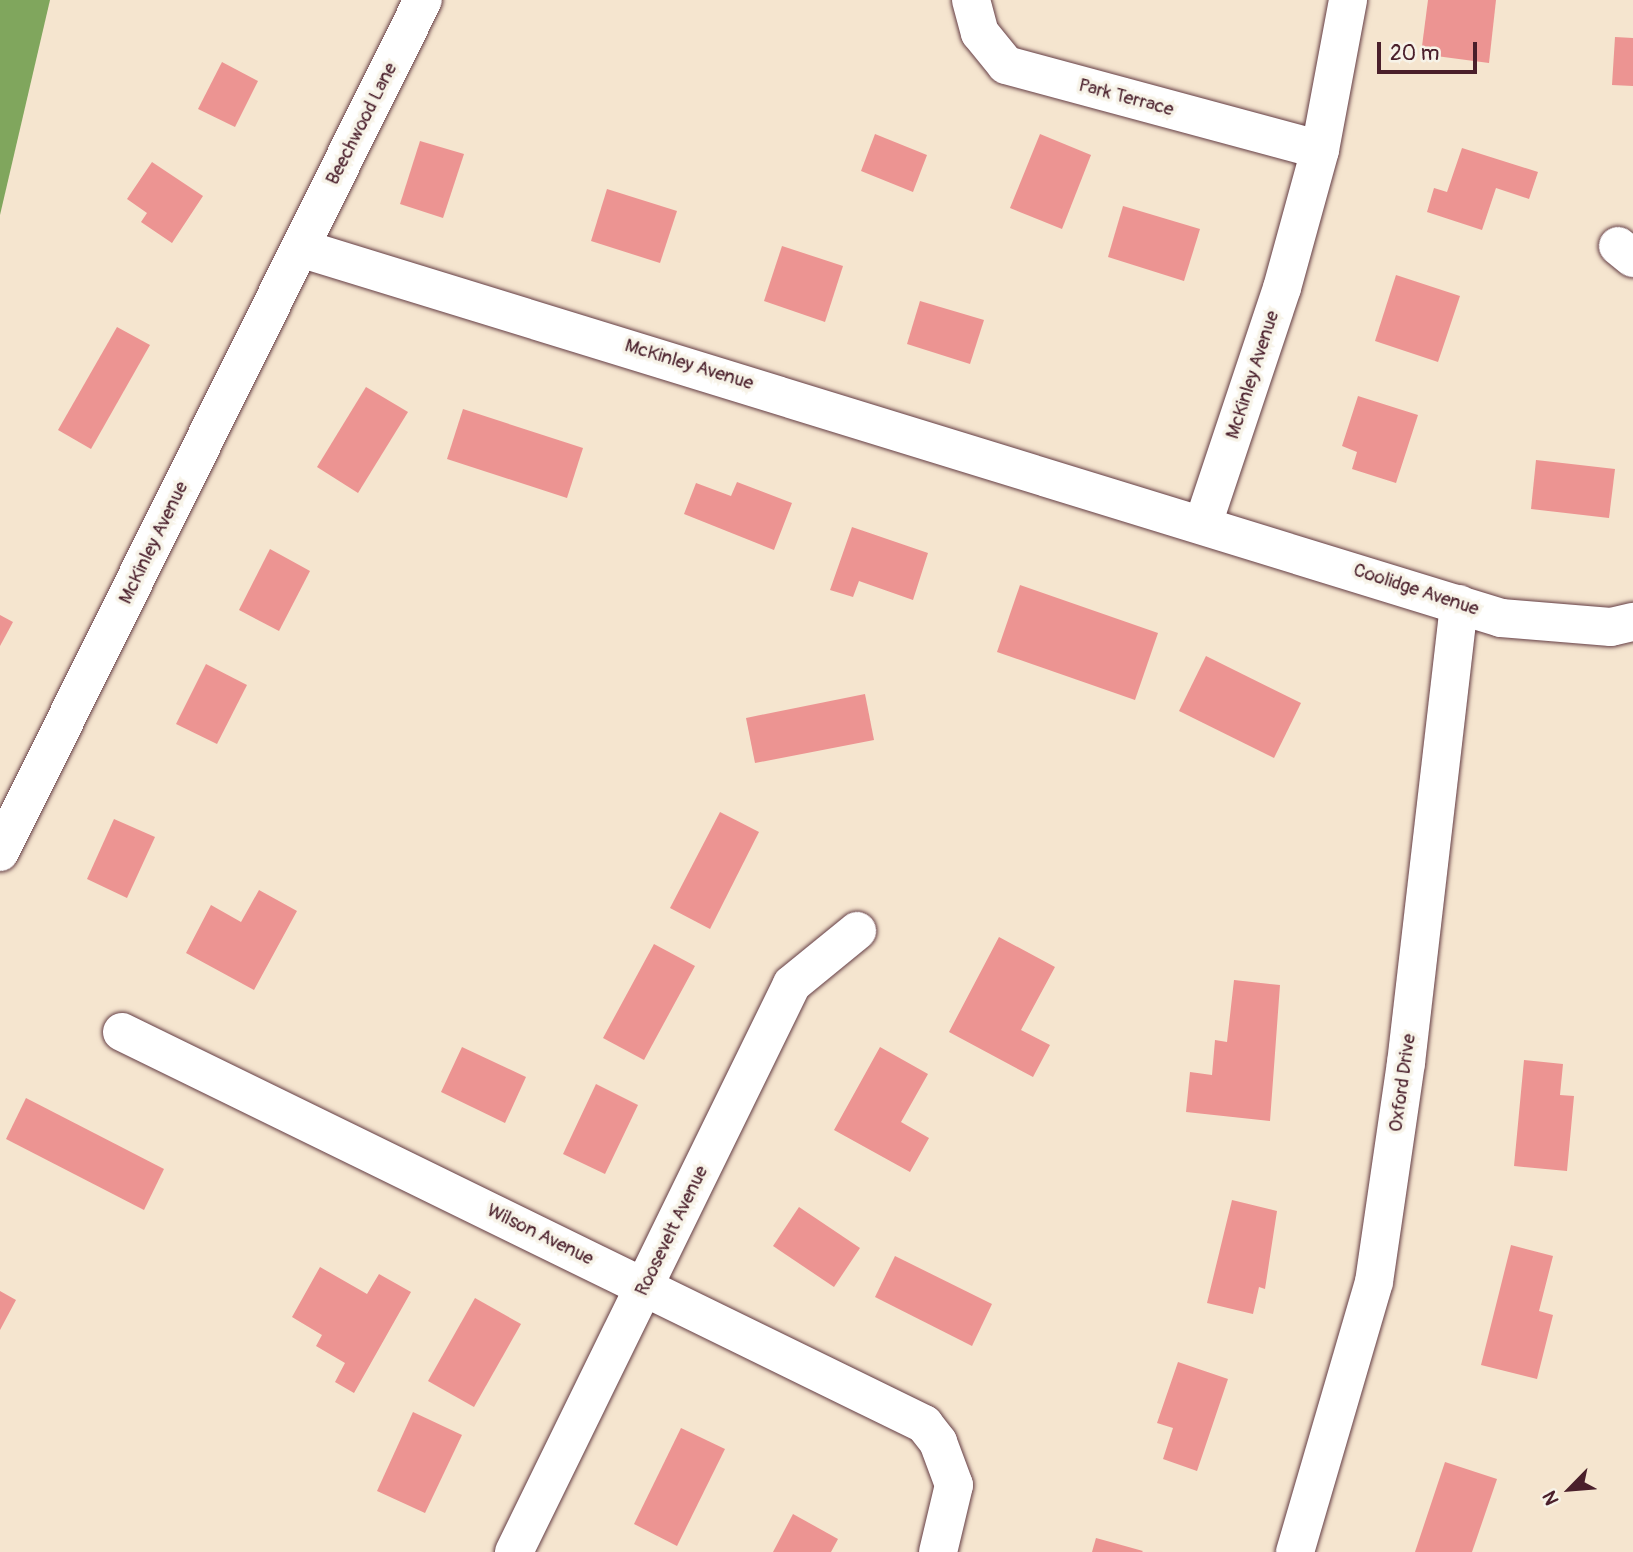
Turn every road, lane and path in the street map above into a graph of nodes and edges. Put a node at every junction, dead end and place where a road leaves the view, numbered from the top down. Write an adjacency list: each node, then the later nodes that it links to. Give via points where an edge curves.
1 (423, 0): 5 (street, Beechwood Lane)
2 (971, 0): 4 (street, Park Terrace, via 980,33 1006,65)
3 (1348, 0): 4 (street, McKinley Avenue)
4 (1320, 150): 6 (street, McKinley Avenue)
5 (300, 248): 6 (street, McKinley Avenue); 9 (street, McKinley Avenue)
6 (1204, 521): 7 (street, Coolidge Avenue)
7 (1459, 604): 8 (street, Coolidge Avenue, via 1501,618 1611,627); 15 (street, Oxford Drive, via 1406,1063 1374,1282)
8 (1633, 622)
9 (0, 852)
10 (857, 931): 12 (street, Roosevelt Avenue, via 792,984)
11 (122, 1032): 12 (street, Wilson Avenue)
12 (645, 1286): 13 (street, Roosevelt Avenue); 14 (street, Wilson Avenue, via 924,1424 944,1455 954,1485)
13 (514, 1552)
14 (938, 1552)
15 (1295, 1552)

